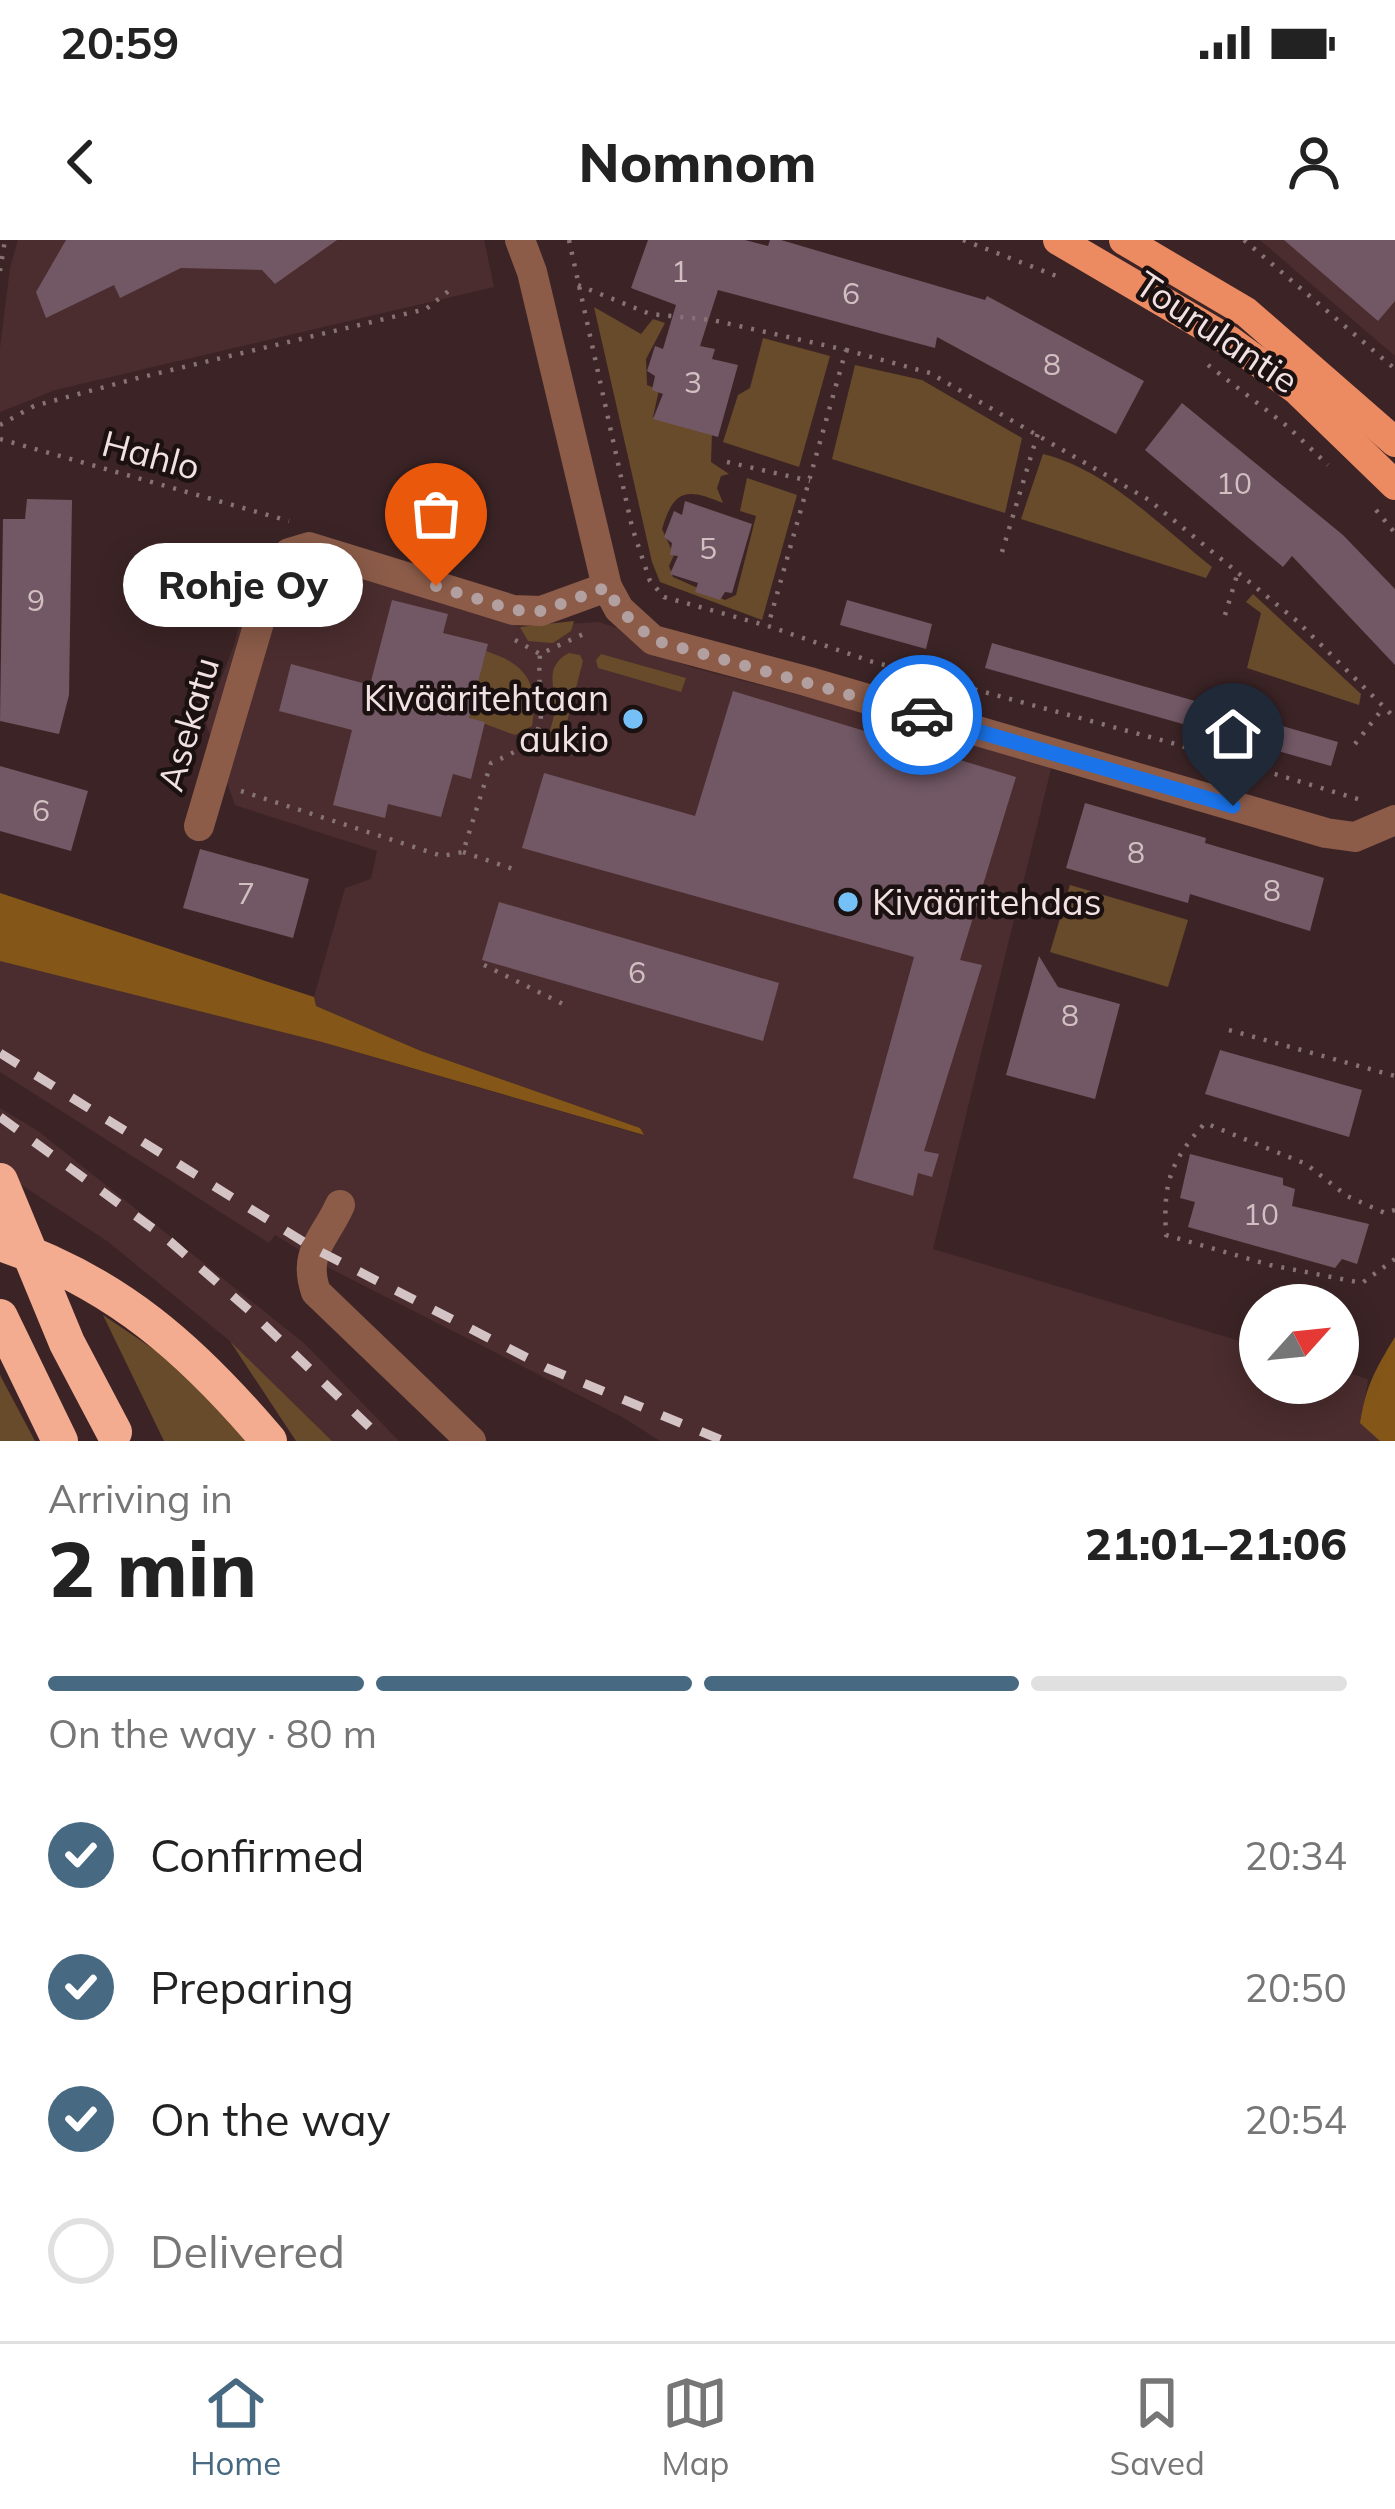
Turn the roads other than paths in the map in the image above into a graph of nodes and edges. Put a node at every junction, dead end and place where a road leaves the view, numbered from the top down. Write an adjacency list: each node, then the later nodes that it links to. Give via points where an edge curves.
1 (1058, 240): 5 (main road, Tourulantie, via 1297,390)
2 (1124, 240): 4 (main road, Tourulantie, via 1246,312)
3 (527, 249): 6 (street)
4 (1395, 442)
5 (1384, 496)
6 (607, 587): 7 (street, via 653,640 1326,833 1355,836); 8 (street, Asekatu, via 542,611 513,610 309,547 290,553 276,565)
7 (1386, 810)
8 (199, 826)
9 (0, 1180): 13 (highway, bridge, via 67,1342)
10 (340, 1204): 16 (street, via 308,1271 316,1292)
11 (0, 1243): 15 (highway, via 45,1258 134,1309 175,1340)
12 (0, 1317): 14 (highway)
13 (117, 1436)
14 (60, 1441)
15 (269, 1441)
16 (471, 1441)

